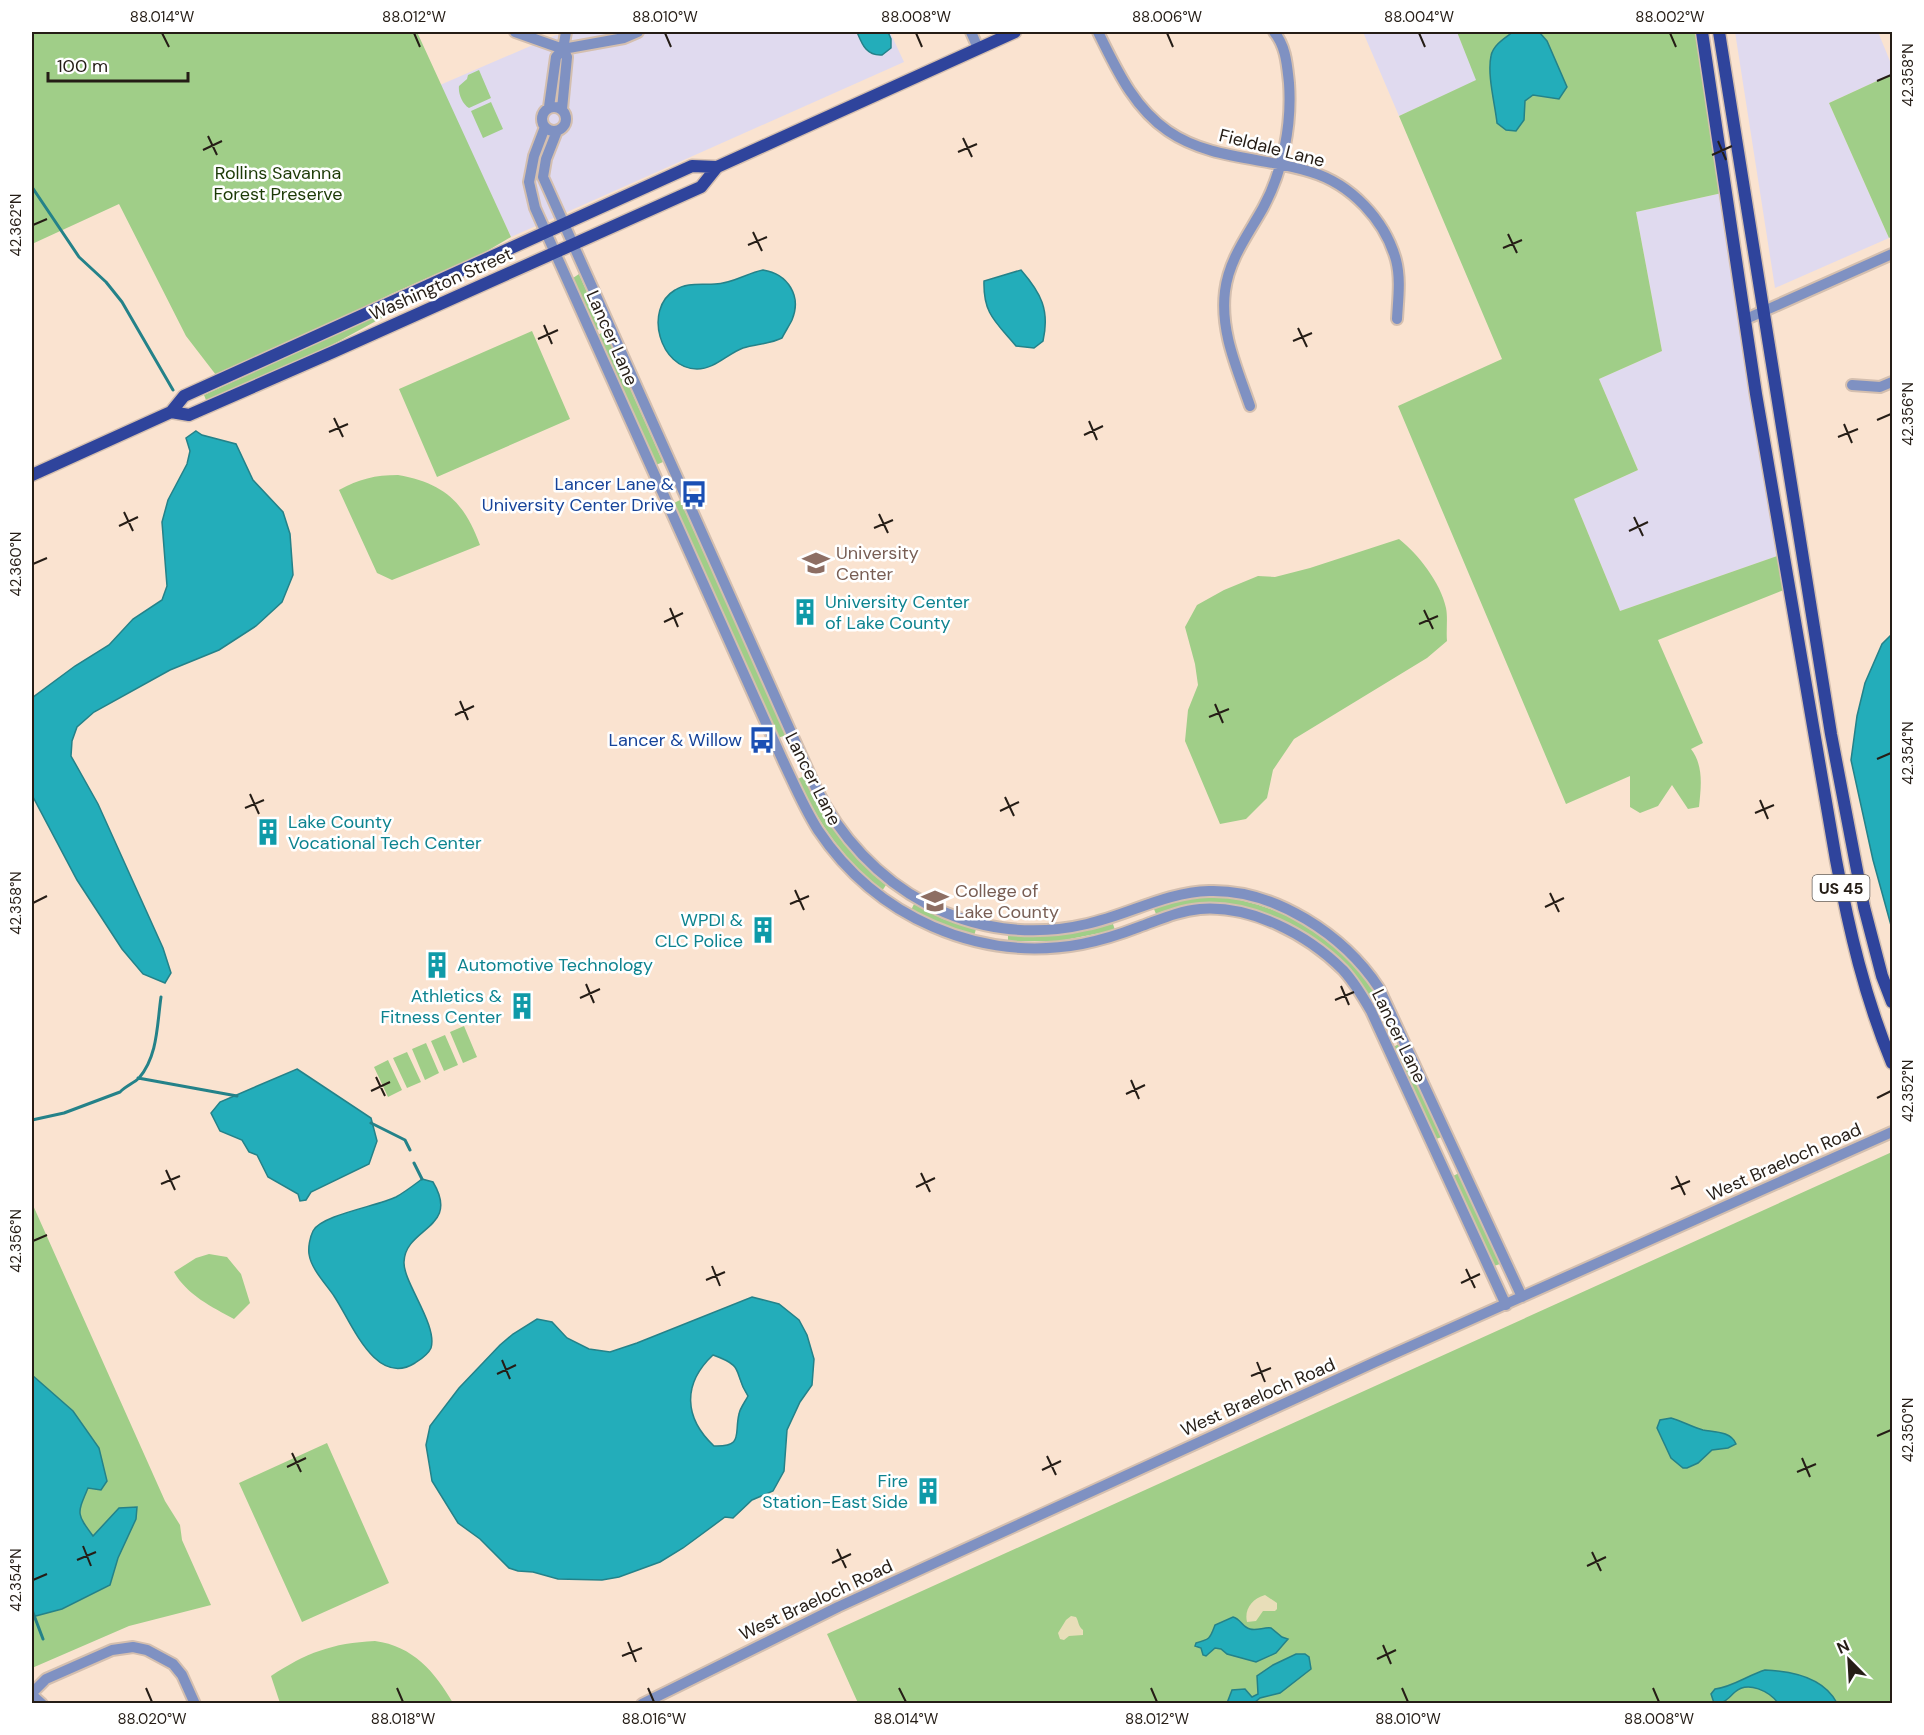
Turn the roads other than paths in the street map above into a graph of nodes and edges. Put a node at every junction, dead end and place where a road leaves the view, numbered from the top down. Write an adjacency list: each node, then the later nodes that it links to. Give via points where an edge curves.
1 (515, 32): 11 (street)
2 (566, 32): 11 (street)
3 (638, 32): 11 (street)
4 (971, 32): 10 (street)
5 (1015, 32): 10 (main road, Washington Street)
6 (1098, 32): 16 (street, Fieldale Lane, via 1126,87 1167,131 1214,152)
7 (1274, 32): 16 (street, via 1284,47 1289,94)
8 (1702, 32): 25 (main road, US 45)
9 (1719, 32): 23 (main road, US 45)
10 (978, 48): 17 (main road, Washington Street)
11 (563, 49): 12 (street, Lancer Lane, via 556,57); 13 (street, Lancer Lane, via 567,57)
12 (549, 107): 13 (street); 14 (street, Lancer Lane, via 543,114)
13 (562, 109): 15 (street, Lancer Lane, via 566,120)
14 (545, 127): 15 (street); 19 (street, Lancer Lane, via 530,182)
15 (557, 131): 18 (street, Lancer Lane, via 543,177)
16 (1279, 166): 24 (street, Fieldale Lane, via 1327,178 1372,214 1382,227 1396,262); 28 (street, via 1264,206 1236,255 1225,290 1230,351)
17 (717, 167): 18 (main road, Washington Street, via 692,166); 20 (main road, Washington Street, via 701,187)
18 (563, 223): 19 (main road, Washington Street); 20 (street, Lancer Lane)
19 (545, 231): 21 (street, Lancer Lane); 29 (main road, Washington Street, via 184,396)
20 (572, 244): 21 (main road, Washington Street); 34 (street, Lancer Lane, via 815,786 831,816 858,851 876,870 918,900 949,915 993,927 1066,928 1111,918 1179,894 1209,891 1276,904 1317,926 1343,945 1379,988)
21 (555, 252): 29 (main road, Washington Street, via 189,415); 35 (street, Lancer Lane, via 802,802 846,865 873,891 906,914 958,937 993,945 1037,949 1082,944 1181,912 1217,909 1267,921 1318,949 1344,971 1371,1011)
22 (1893, 254): 23 (street)
23 (1765, 311): 25 (street); 31 (main road, US 45, via 1831,734 1864,907)
24 (1397, 319)
25 (1746, 319): 32 (main road, US 45, via 1788,588 1849,928 1866,993)
26 (1893, 382): 27 (street, via 1880,387)
27 (1852, 385)
28 (1250, 406)
29 (171, 412): 30 (main road, Washington Street)
30 (32, 475)
31 (1893, 1002)
32 (1893, 1063)
33 (1893, 1132): 34 (street, West Braeloch Road)
34 (1522, 1297): 35 (street, West Braeloch Road)
35 (1506, 1305): 39 (street, West Braeloch Road, via 838,1607)
36 (32, 1694): 37 (street); 38 (street, via 46,1679 112,1650 133,1647 173,1664)
37 (42, 1704)
38 (195, 1704)
39 (642, 1704)

